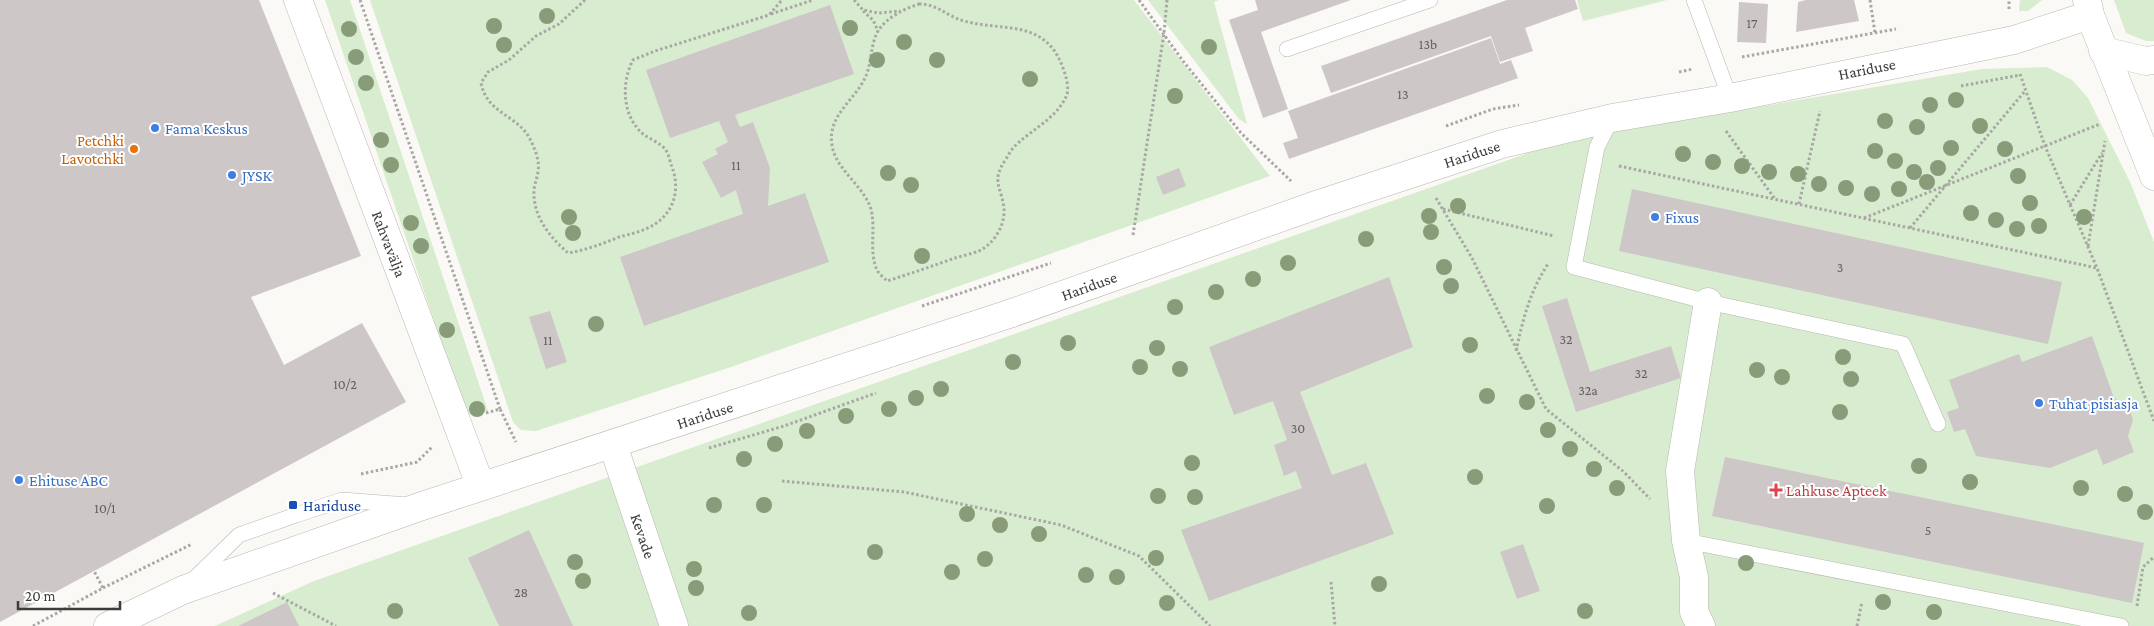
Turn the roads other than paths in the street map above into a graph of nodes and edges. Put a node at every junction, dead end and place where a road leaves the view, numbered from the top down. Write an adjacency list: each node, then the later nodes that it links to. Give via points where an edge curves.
1 (298, 0): 14 (street, Rahvavälja)
2 (1430, 0): 5 (lane)
3 (1694, 0): 8 (lane)
4 (2088, 8): 6 (street); 8 (street, Hariduse, via 2014,40)
5 (1286, 49)
6 (2103, 51): 7 (street); 10 (street)
7 (2154, 60)
8 (1730, 98): 9 (street, Hariduse)
9 (1612, 118): 11 (lane, via 1596,147 1574,240 1574,267); 13 (street, Hariduse, via 1502,144 1319,204 1009,314)
10 (2154, 176)
11 (1708, 302): 12 (lane, via 1903,344); 15 (street, via 1680,471)
12 (1938, 424)
13 (613, 445): 14 (street, Hariduse); 18 (street, Kevade)
14 (480, 487): 17 (street, Hariduse, via 184,590)
15 (1686, 541): 16 (street, via 1694,577); 19 (lane)
16 (1694, 621)
17 (108, 626)
18 (674, 626)
19 (2121, 626)

